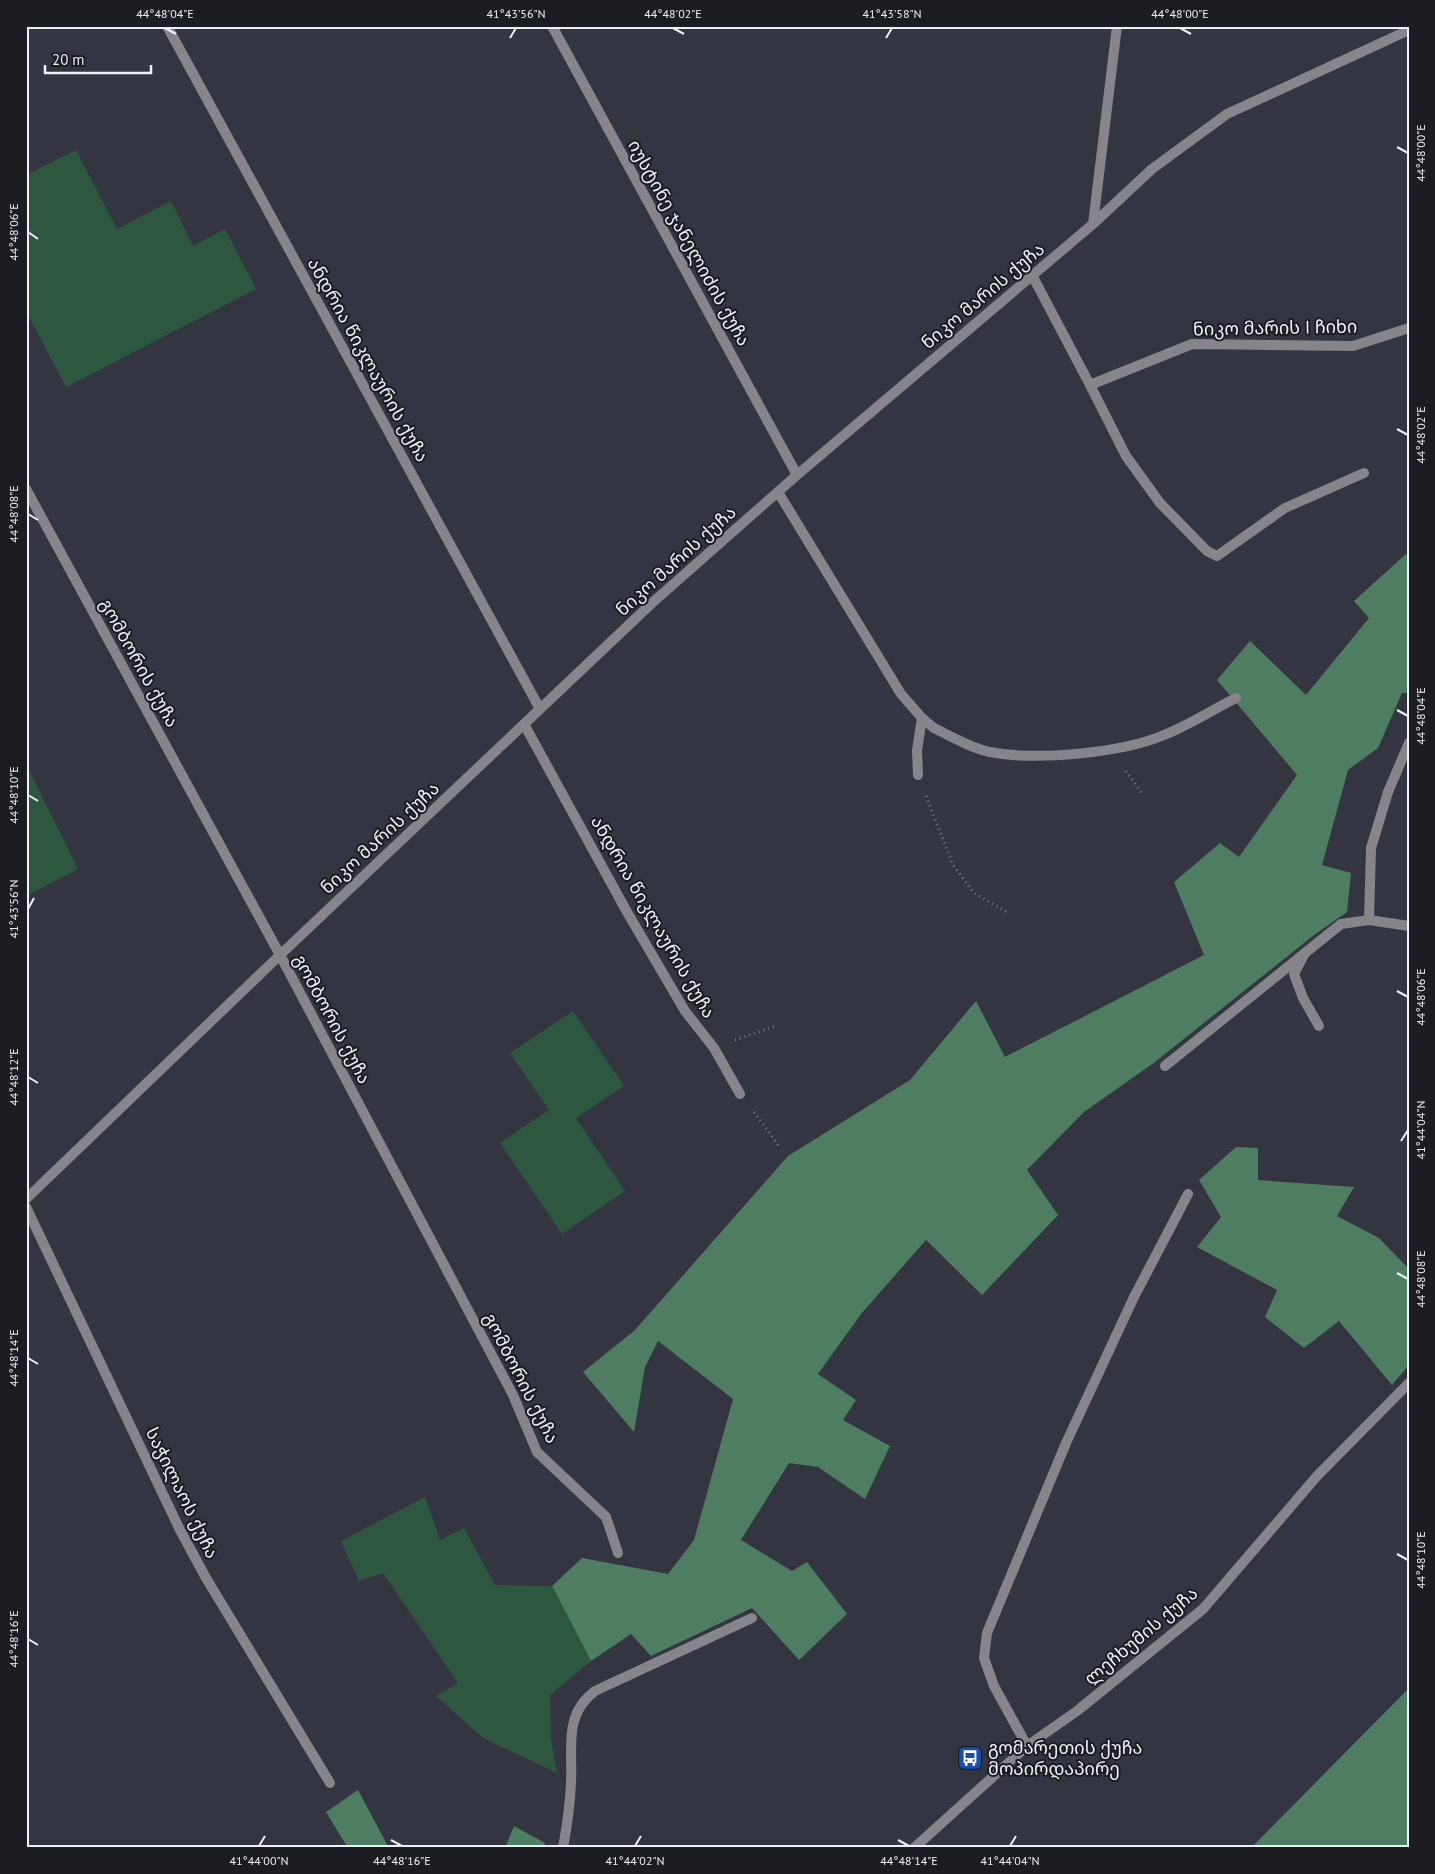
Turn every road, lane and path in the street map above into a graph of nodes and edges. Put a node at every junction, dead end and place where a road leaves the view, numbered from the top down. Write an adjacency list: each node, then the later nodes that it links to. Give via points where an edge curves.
1 (167, 26): 14 (street, ანდრია წიკლაურის ქუჩა)
2 (552, 26): 10 (street, იუსტინე ჯანელიძის ქუჩა)
3 (1117, 26): 5 (street)
4 (1409, 30): 5 (street, ნიკო მარის ქუჩა, via 1227,114 1152,169)
5 (1093, 224): 6 (street, ნიკო მარის ქუჩა)
6 (1032, 275): 8 (street); 10 (street, ნიკო მარის ქუჩა)
7 (1409, 328): 8 (street, ნიკო მარის I ჩიხი, via 1353,346 1192,344)
8 (1090, 385): 9 (street, via 1126,456 1160,503 1207,551 1217,556 1286,508)
9 (1364, 472)
10 (797, 475): 12 (street, ნიკო მარის ქუჩა)
11 (26, 489): 23 (street, გომბორის ქუჩა)
12 (778, 492): 14 (street, ნიკო მარის ქუჩა); 15 (street, via 901,694)
13 (1236, 698): 15 (street, via 1164,736 1109,750 1036,756 991,752 959,741)
14 (540, 709): 16 (street, ნიკო მარის ქუჩა)
15 (922, 718): 18 (street, via 917,750)
16 (524, 724): 23 (street, ნიკო მარის ქუჩა); 26 (street, ანდრია წიკლაურის ქუჩა, via 631,920 685,1011)
17 (1409, 743): 20 (street, via 1388,792 1371,848)
18 (918, 775): 19 (path, via 953,866 974,893)
19 (1007, 912)
20 (1369, 920): 21 (street); 22 (street, via 1341,924)
21 (1409, 926)
22 (1307, 950): 25 (street, via 1294,974); 27 (street)
23 (280, 955): 31 (street, ნიკო მარის ქუჩა); 34 (street, გომბორის ქუჩა, via 513,1395 537,1452 606,1517)
24 (775, 1026): 26 (path)
25 (1319, 1026)
26 (714, 1048): 28 (street, ანდრია წიკლაურის ქუჩა)
27 (1165, 1066)
28 (740, 1094): 29 (path)
29 (779, 1146)
30 (1188, 1194): 36 (street, via 1134,1297 1070,1434 987,1633 984,1658 994,1686)
31 (26, 1199)
32 (26, 1207): 37 (street, საჭილაოს ქუჩა, via 180,1530)
33 (1409, 1383): 36 (street, ლეჩხუმის ქუჩა, via 1317,1476 1203,1609 1077,1711)
34 (618, 1554)
35 (752, 1618): 38 (street, via 584,1700 576,1712 572,1730 571,1782)
36 (1027, 1746): 39 (street, ლეჩხუმის ქუჩა)
37 (330, 1783)
38 (563, 1848)
39 (914, 1848)

